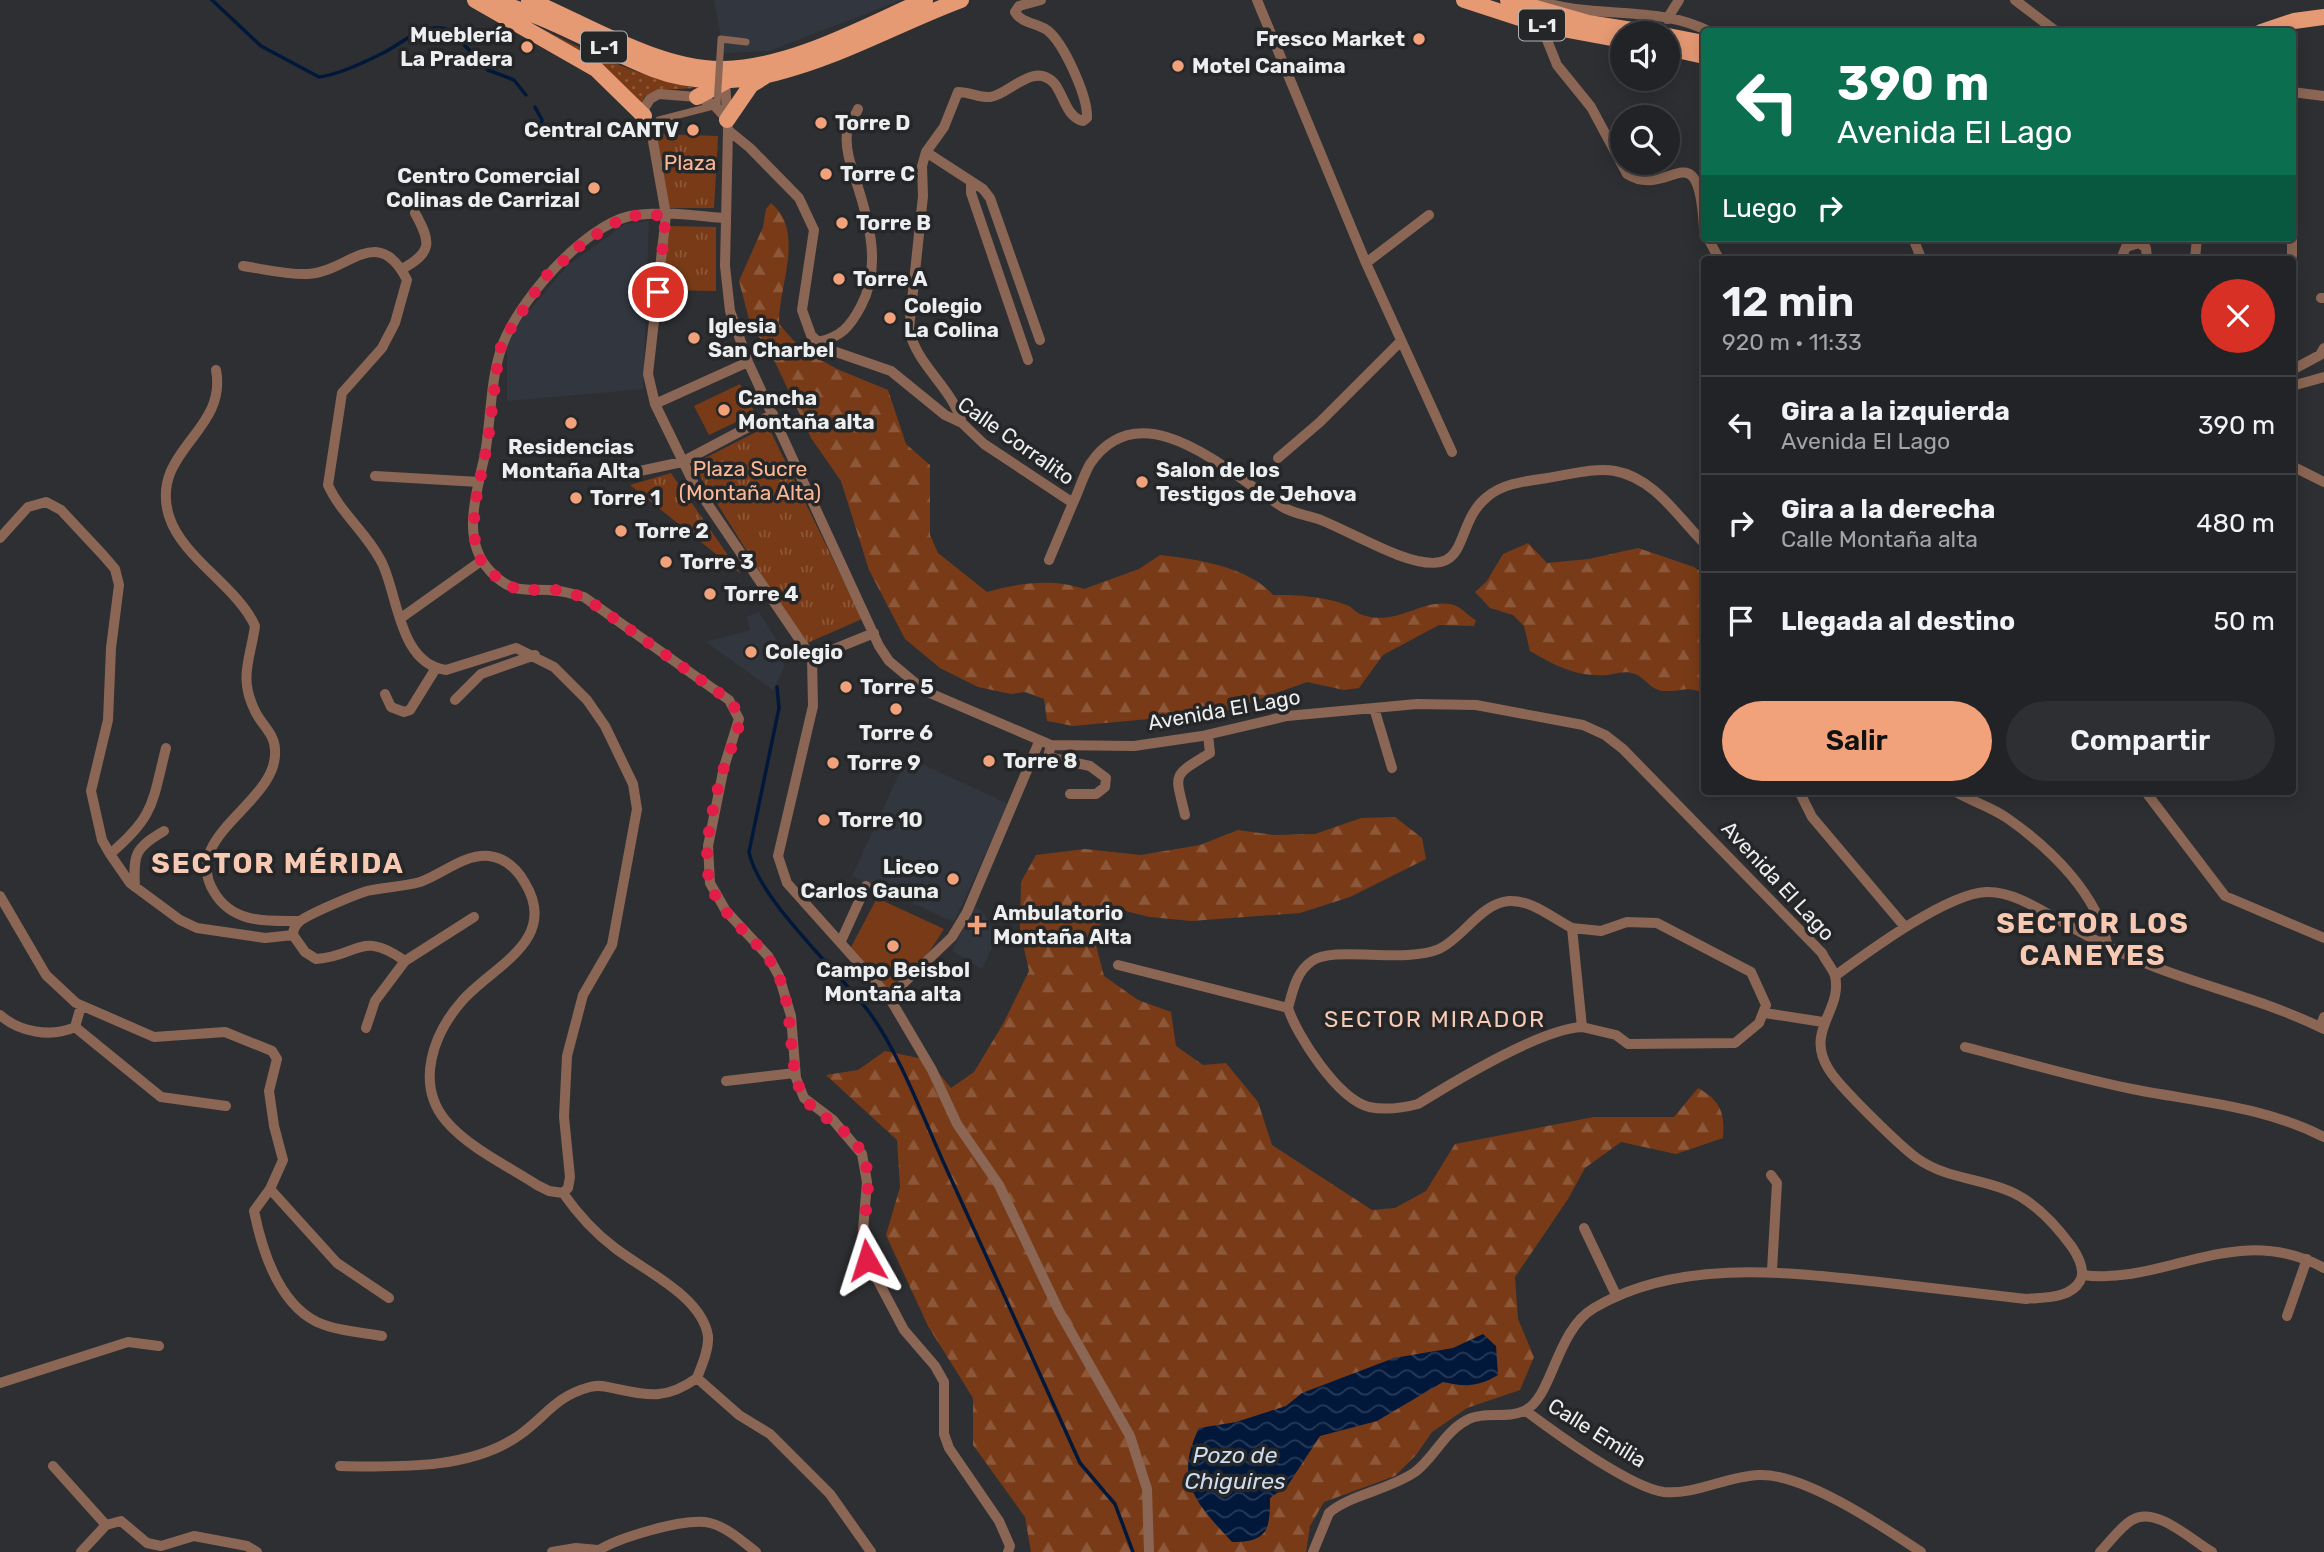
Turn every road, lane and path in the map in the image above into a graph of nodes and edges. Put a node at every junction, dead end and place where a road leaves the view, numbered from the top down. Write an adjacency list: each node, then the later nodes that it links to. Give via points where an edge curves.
1 (475, 0): 36 (main road, via 596,69)
2 (486, 0): 31 (main road, L-1, via 523,11 655,70 702,81)
3 (529, 0): 31 (main road, L-1, via 650,54)
4 (925, 0): 30 (main road, L-1)
5 (961, 0): 30 (main road, L-1, via 807,64)
6 (1041, 0): 38 (street, via 1019,6 1015,12 1050,33 1062,49 1079,84 1087,118 1083,121 1073,116 1054,83 1041,77 1020,81 993,97 958,92 944,127)
7 (1257, 0): 49 (street)
8 (1464, 0): 17 (main road, L-1)
9 (1507, 0): 18 (main road, L-1)
10 (1537, 0): 14 (street)
11 (1604, 0): 14 (street)
12 (1679, 0): 16 (street)
13 (2015, 0): 21 (street)
14 (1602, 13): 16 (street)
15 (2324, 17): 22 (main road)
16 (1667, 19): 20 (street)
17 (1541, 25): 24 (main road, L-1); 40 (street, via 1558,65 1591,107 1627,174 1647,180 1684,172 1693,175)
18 (1610, 26)
19 (2324, 27): 23 (main road)
20 (1701, 28)
21 (2052, 28)
22 (2273, 28)
23 (2296, 31)
24 (1610, 38)
25 (1680, 38): 27 (main road)
26 (746, 42): 36 (street, bridge, via 721,39 718,105)
27 (1701, 42)
28 (1680, 51): 29 (main road)
29 (1701, 55)
30 (763, 69): 31 (main road, L-1); 37 (main road, L-1)
31 (725, 75): 34 (main road); 37 (street, Avenida El Lago)
32 (2296, 92): 33 (street)
33 (2324, 96)
34 (697, 97): 36 (street, via 659,94 650,99); 37 (street, via 713,104)
35 (858, 108): 54 (street, via 847,133 873,251 867,295 840,336)
36 (651, 118): 42 (street)
37 (728, 125): 44 (street, Avenida El Lago); 54 (street, via 799,198 814,230 802,310)
38 (926, 152): 39 (street); 64 (street, via 909,329 913,348 943,387)
39 (971, 184): 52 (street, via 990,198); 56 (street)
40 (1701, 190)
41 (415, 213): 51 (street, via 428,244 416,261)
42 (666, 215): 44 (street); 62 (street, via 648,374); 71 (street, via 628,216 600,232 557,264 528,299 499,352)
43 (1429, 215): 49 (street)
44 (726, 218): 57 (street, Avenida El Lago, via 726,288)
45 (2292, 242): 48 (street)
46 (2122, 256): 47 (street, via 2126,247 2138,243 2146,248)
47 (2147, 256)
48 (2292, 256)
49 (1366, 263): 53 (street)
50 (243, 266): 51 (street, via 310,274 366,251 377,251)
51 (402, 269): 78 (street, via 407,280 395,323 382,348 342,393 328,485 383,564)
52 (1040, 340)
53 (1401, 341): 65 (street); 66 (street, via 1321,422)
54 (818, 342): 64 (street, Calle Corralito, via 891,371 945,415)
55 (2324, 348): 58 (street)
56 (1028, 360)
57 (748, 362): 62 (street); 63 (street, Avenida El Lago)
58 (2296, 368)
59 (216, 370): 102 (street, via 215,404 172,465 166,506 175,531 255,625 245,671 252,705 271,733 275,751 271,776 216,840 209,878 219,901 242,916 277,924)
60 (2324, 377): 61 (street)
61 (2296, 385)
62 (655, 404): 67 (street)
63 (773, 414): 67 (street); 79 (street, Avenida El Lago)
64 (962, 423): 73 (street, Calle Corralito, via 984,444)
65 (1452, 452)
66 (1278, 458)
67 (682, 462): 69 (street); 81 (street)
68 (2296, 468): 72 (street)
69 (640, 471)
70 (374, 475): 71 (street)
71 (479, 482): 77 (street, via 473,532)
72 (2324, 482)
73 (1073, 503): 75 (street, Calle Corralito, via 1090,465 1110,444 1119,437 1152,434 1205,453 1282,507 1414,559 1441,563 1455,555 1477,507 1489,495 1516,483 1614,471 1656,492); 76 (street)
74 (0, 538): 97 (street, via 29,507 46,502 61,510 115,569 119,585 108,720 91,791)
75 (1701, 540)
76 (1049, 560)
77 (481, 561): 78 (street); 123 (street, via 498,579 518,590 556,590 584,597 729,700 736,710 737,730 724,767 707,867 710,883 726,911 768,956 779,976 791,1016)
78 (401, 618): 82 (street, via 413,646)
79 (874, 633): 81 (street); 87 (street, Avenida El Lago, via 890,661 925,691)
80 (535, 655): 82 (street, via 516,648 446,670); 84 (street, via 481,674); 129 (street, via 587,700 605,726 633,784 637,809 616,931 583,995 567,1056 564,1117 570,1177)
81 (812, 658): 107 (street, via 813,706 778,856 788,883)
82 (436, 668): 83 (street, via 410,710 391,707)
83 (385, 694)
84 (455, 700)
85 (1374, 708): 86 (street, Avenida El Lago, via 1287,716); 90 (street); 111 (street, Avenida El Lago, via 1476,705 1583,725 1605,735 1822,953)
86 (1208, 735): 88 (street, Avenida El Lago, via 1134,746); 95 (street, via 1210,753 1180,771 1177,778)
87 (1039, 742): 88 (street, Avenida El Lago); 112 (street, via 967,912 952,937)
88 (1051, 745): 91 (street, via 1048,757 1090,766 1107,778 1096,794)
89 (166, 748): 97 (street, via 147,817)
90 (1392, 768)
91 (1070, 794)
92 (1801, 795): 103 (street, via 1823,832)
93 (1962, 795): 108 (street, via 2004,816 2067,872 2096,911)
94 (2148, 795): 106 (street, via 2225,897)
95 (1185, 815)
96 (164, 831): 99 (street, via 138,849)
97 (110, 855): 99 (street)
98 (866, 886): 107 (street)
99 (135, 887): 105 (street, via 197,928 265,938)
100 (0, 896): 113 (street, via 46,975)
101 (474, 917): 109 (street)
102 (299, 922): 105 (street); 129 (street, via 363,892 418,882 465,861 484,856 506,861 527,885 533,912 530,934 523,947 461,1001 440,1037 430,1064 429,1087 436,1107 464,1137 537,1185)
103 (1905, 927): 108 (street, via 1967,896 1988,892 2014,898); 111 (street)
104 (1573, 928): 114 (street, via 1539,908 1507,901 1429,953 1386,958 1320,956 1302,970); 115 (street, via 1601,930 1627,922 1657,923 1751,972 1766,1005); 120 (street)
105 (293, 935): 109 (street, via 316,959 371,944)
106 (2324, 938)
107 (841, 941): 112 (street)
108 (2108, 948): 118 (street)
109 (405, 961): 121 (street, via 375,1002)
110 (1118, 965): 114 (street)
111 (1835, 976): 117 (street, via 1833,1001)
112 (889, 997): 153 (street, via 957,1124 999,1185 1059,1311 1129,1436 1147,1489)
113 (82, 1006): 119 (street); 128 (street, via 153,1037 225,1032 272,1051 277,1059 269,1091 283,1160)
114 (1288, 1008): 120 (street, via 1303,1041 1341,1087 1354,1100 1381,1108 1418,1104 1524,1045 1564,1028)
115 (1765, 1013): 117 (street); 120 (street, via 1735,1043 1628,1044 1616,1035)
116 (0, 1015): 119 (street, via 36,1032)
117 (1823, 1022): 134 (street, via 1818,1042 1827,1068 1916,1158 1937,1170 2005,1189 2035,1207 2061,1231 2079,1258)
118 (2323, 1025)
119 (75, 1027): 125 (street, via 161,1097)
120 (1582, 1027)
121 (366, 1028)
122 (1965, 1047): 126 (street, via 2115,1086 2235,1105)
123 (795, 1073): 124 (street); 152 (street, via 804,1098 833,1120 862,1154 867,1182 862,1242 867,1260 904,1330 944,1382 944,1434 949,1448 999,1521 1010,1546)
124 (726, 1081)
125 (226, 1106)
126 (2324, 1137)
127 (1771, 1175): 133 (street, via 1776,1183)
128 (270, 1189): 136 (street, via 337,1263); 138 (street, via 254,1211 261,1248 298,1309 334,1328)
129 (563, 1193): 140 (street, via 614,1248 671,1286 699,1312 708,1336)
130 (1584, 1228): 135 (street)
131 (2306, 1259): 132 (street); 134 (street, via 2221,1251 2110,1279); 137 (street)
132 (2324, 1268)
133 (1772, 1270): 134 (street, via 2026,1299 2063,1295); 135 (street, via 1712,1273)
134 (2082, 1275)
135 (1616, 1295): 142 (street, via 1586,1313 1566,1337 1540,1397)
136 (389, 1298)
137 (2287, 1316)
138 (382, 1336)
139 (159, 1346): 141 (street, via 128,1342)
140 (697, 1378): 144 (street, via 676,1392 653,1394 596,1385 564,1396 523,1433 473,1457 393,1467); 151 (street, via 739,1416 770,1434 830,1494)
141 (0, 1383)
142 (1526, 1411): 154 (street, via 1468,1419 1442,1439 1418,1470 1329,1513); 155 (street, Calle Emilia, via 1565,1439 1664,1492 1760,1475 1796,1480)
143 (52, 1466): 145 (street)
144 (340, 1466)
145 (106, 1525): 147 (street); 148 (street, via 121,1521 147,1543 161,1546 194,1536)
146 (597, 1551): 149 (street); 150 (street, via 698,1521 714,1524)
147 (81, 1552)
148 (257, 1552)
149 (552, 1552)
150 (756, 1552)
151 (871, 1552)
152 (1008, 1552)
153 (1149, 1552)
154 (1313, 1552)
155 (1921, 1552)
156 (2100, 1552): 157 (street, via 2131,1521 2153,1517)
157 (2212, 1552)

